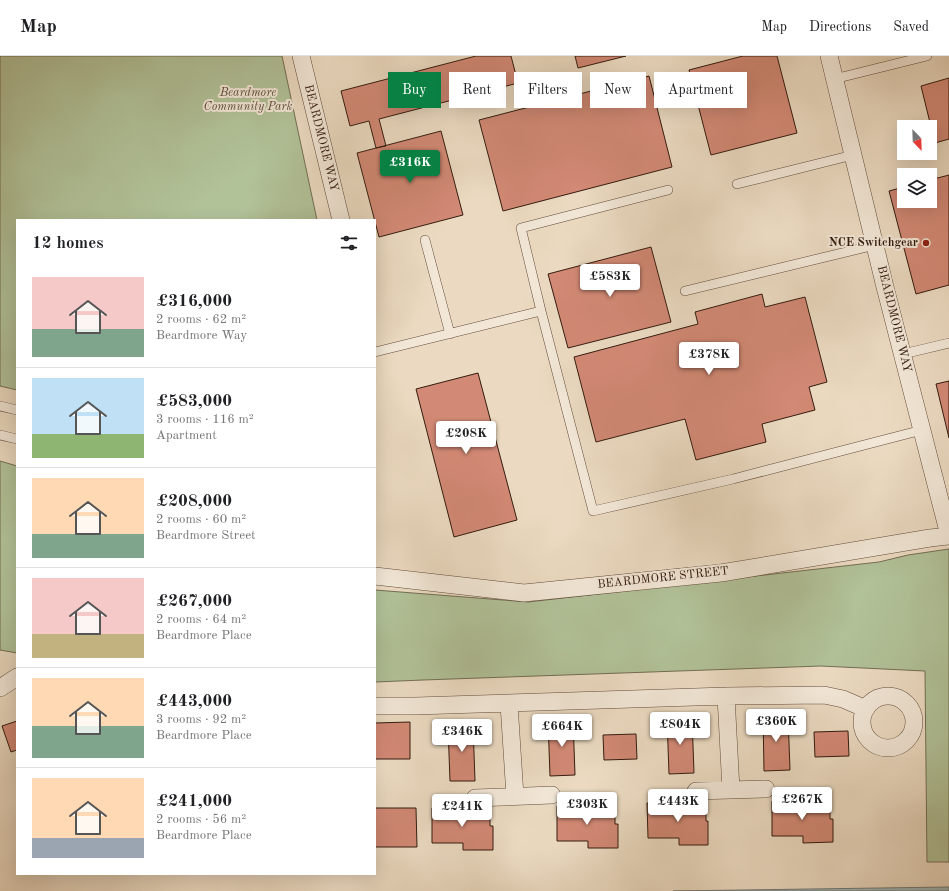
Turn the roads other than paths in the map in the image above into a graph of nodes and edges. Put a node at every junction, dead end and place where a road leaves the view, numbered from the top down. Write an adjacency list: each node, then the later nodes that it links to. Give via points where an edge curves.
1 (302, 56): 8 (street, BEARDMORE WAY)
2 (829, 56): 4 (street, BEARDMORE WAY)
3 (927, 56): 4 (lane)
4 (834, 79): 5 (street, BEARDMORE WAY)
5 (853, 155): 6 (lane); 10 (street, BEARDMORE WAY)
6 (737, 184)
7 (668, 190): 12 (lane, via 521,228)
8 (341, 219)
9 (425, 240): 13 (lane)
10 (875, 245): 11 (lane); 16 (street, BEARDMORE WAY)
11 (685, 292)
12 (541, 311): 13 (lane); 19 (lane, via 594,511 733,479)
13 (450, 334): 15 (lane)
14 (949, 342): 16 (lane)
15 (376, 352)
16 (903, 354): 19 (street, BEARDMORE WAY)
17 (0, 406): 18 (lane)
18 (16, 410)
19 (922, 430): 22 (street, BEARDMORE WAY)
20 (0, 435): 21 (lane)
21 (16, 439)
22 (949, 536): 23 (street, BEARDMORE STREET, via 721,573 524,593)
23 (376, 576)
24 (16, 678): 25 (street)
25 (0, 688)
26 (726, 696): 27 (street); 29 (street, via 824,695 843,699); 31 (street)
27 (509, 704): 28 (street); 34 (street)
28 (376, 706)
29 (866, 709)
30 (766, 789): 31 (street)
31 (731, 790): 32 (street)
32 (696, 791)
33 (552, 795): 34 (street)
34 (515, 796): 35 (street)
35 (475, 798)

